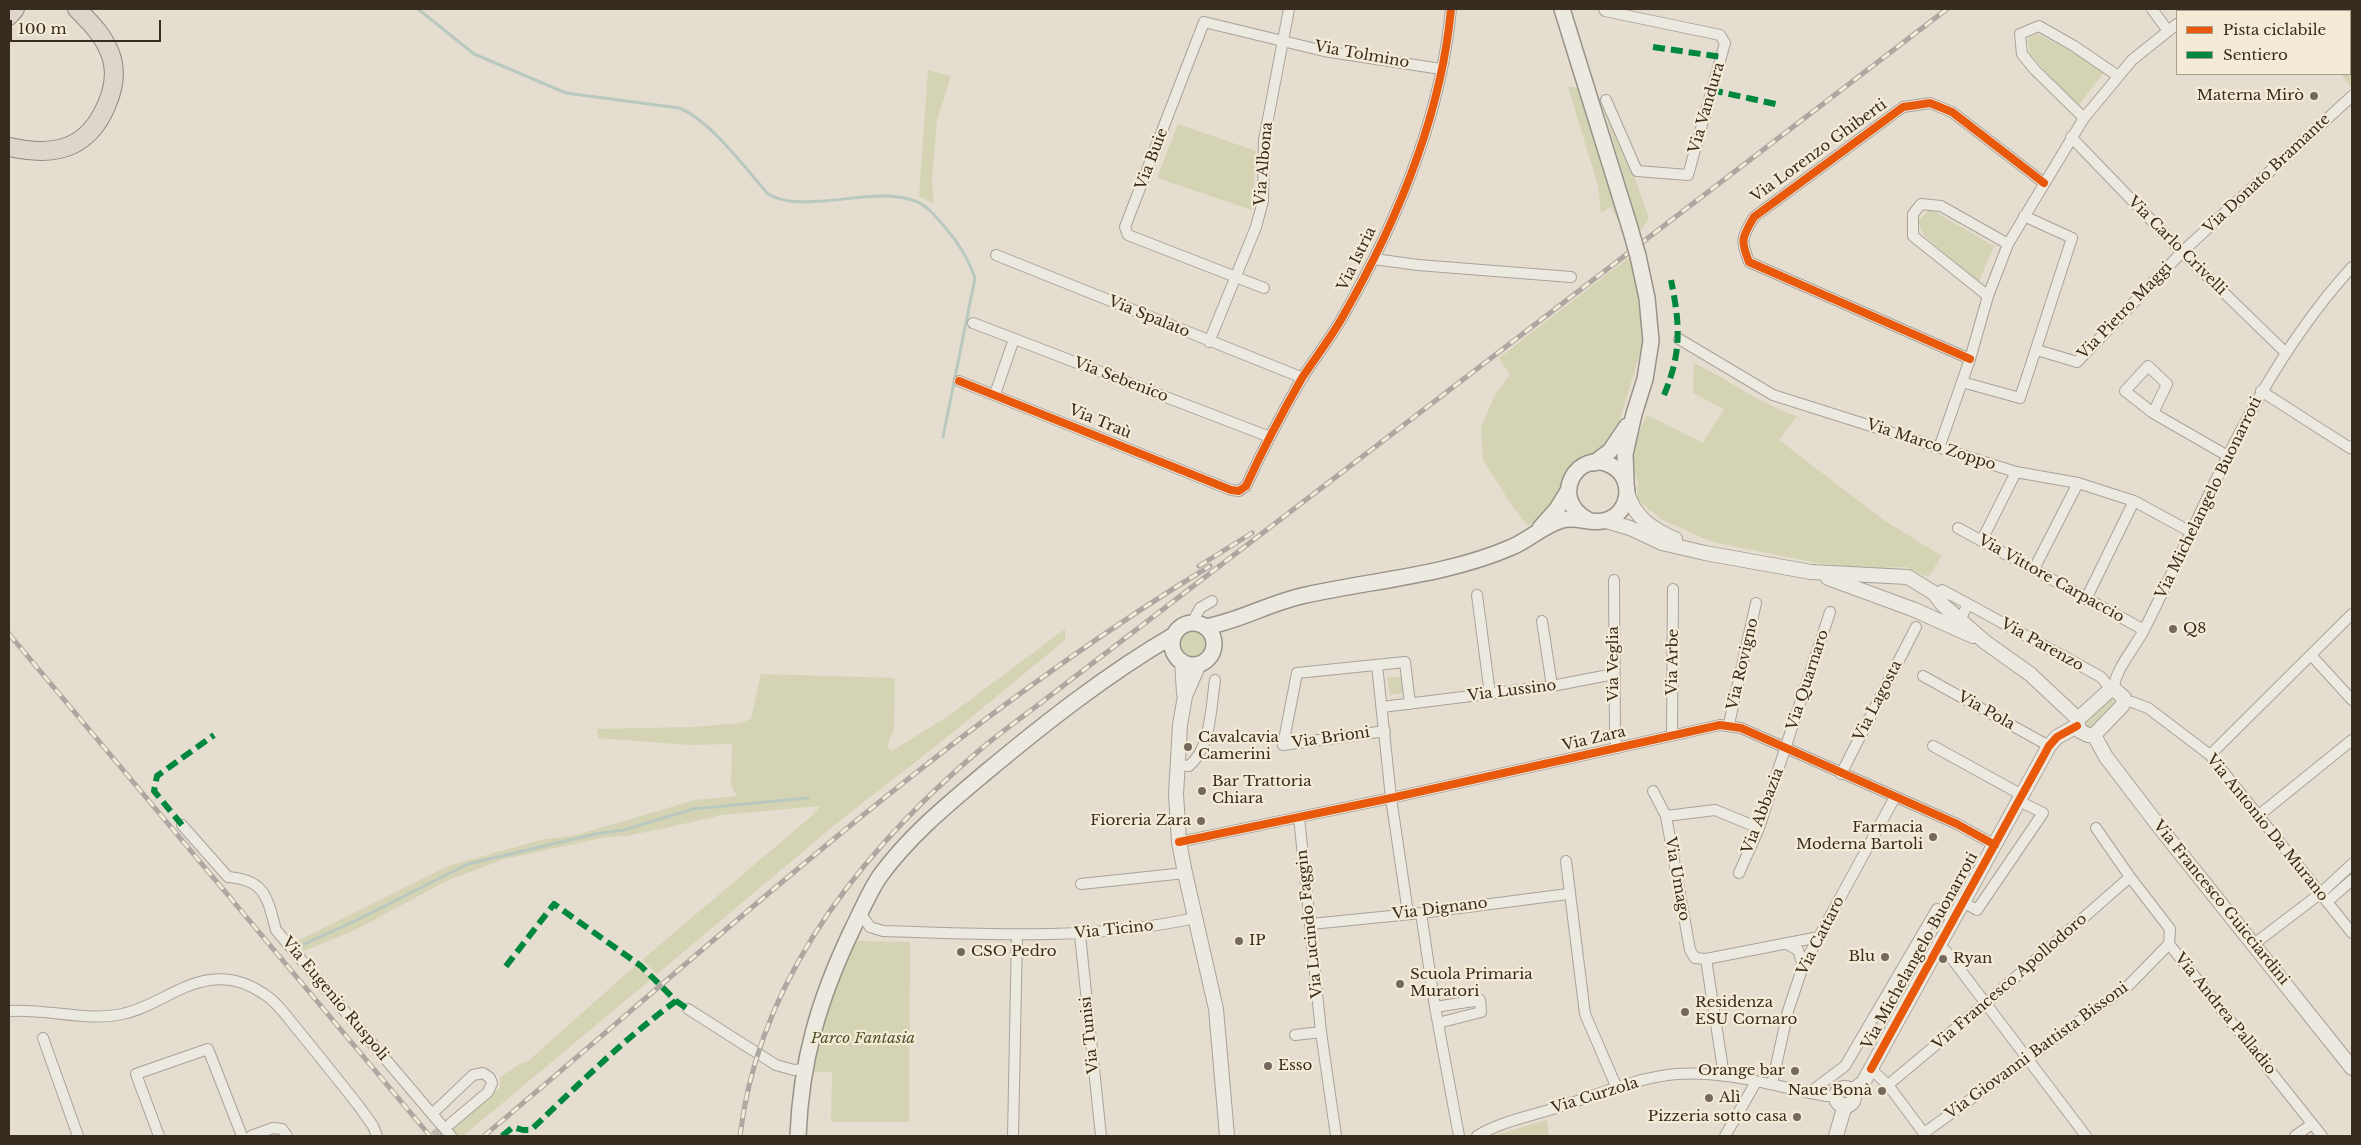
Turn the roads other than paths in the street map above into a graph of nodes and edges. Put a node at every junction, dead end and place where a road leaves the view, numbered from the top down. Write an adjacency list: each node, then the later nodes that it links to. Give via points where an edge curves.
1 (15, 9): 8 (highway)
2 (77, 9): 18 (highway, via 100,33 112,58 113,85 105,109 87,135 69,146 45,152)
3 (1289, 9): 11 (street, Via Albona)
4 (1451, 9): 12 (street, Via Istria)
5 (1562, 9): 43 (main road, bridge, via 1630,228 1648,298 1651,341 1645,379)
6 (1604, 9): 15 (street, Via Vandura, via 1720,35 1725,42 1688,175 1637,171)
7 (2152, 9): 10 (street)
8 (9, 16)
9 (2176, 25): 10 (street)
10 (2168, 31): 13 (street, via 2132,60)
11 (1283, 40): 12 (street, Via Tolmino, via 1324,51); 26 (street, Via Albona, via 1264,140 1263,201 1256,227); 26 (street, Via Buie, via 1204,22 1125,227 1128,236)
12 (1441, 69): 24 (street, Via Istria, via 1433,110 1420,150)
13 (2118, 76): 16 (street); 16 (street, via 2039,26 2020,34 2022,54)
14 (2352, 96): 22 (street, Via Donato Bramante)
15 (1606, 100)
16 (2084, 118): 17 (street)
17 (2072, 137): 19 (street); 22 (street, Via Carlo Crivelli)
18 (9, 147)
19 (2044, 183): 20 (street); 36 (street, Via Lorenzo Ghiberti, via 1952,112 1930,103 1902,107 1754,216 1745,233 1742,244 1749,262)
20 (2024, 216): 21 (street); 34 (street, via 2072,238)
21 (2008, 244): 29 (street); 29 (street, via 1941,206 1921,204 1913,214 1913,236)
22 (2182, 252): 34 (street, Via Pietro Maggi, via 2077,362); 35 (street, Via Carlo Crivelli)
23 (996, 255): 33 (street, Via Spalato)
24 (1374, 259): 27 (street, Via Istria); 37 (street, Via Istria, via 1341,320)
25 (2352, 267): 35 (street, Via Michelangelo Buonarroti)
26 (1234, 276): 28 (street, Via Buie); 33 (street, Via Albona)
27 (1571, 277)
28 (1264, 288)
29 (1988, 296): 36 (street)
30 (973, 323): 31 (street, Via Sebenico)
31 (1014, 339): 41 (street); 44 (street, Via Sebenico)
32 (1679, 339): 46 (street, Via Marco Zoppo, via 1774,395)
33 (1210, 342): 37 (street, Via Spalato)
34 (2037, 350): 39 (street, via 2020,398)
35 (2286, 353): 40 (street, Via Michelangelo Buonarroti)
36 (1970, 359): 39 (street)
37 (1303, 378): 44 (street, Via Istria)
38 (959, 380): 41 (street, Via Traù)
39 (1962, 382): 46 (street)
40 (2261, 391): 45 (street, via 2350,448); 47 (street, Via Michelangelo Buonarroti)
41 (995, 394): 52 (street, Via Traù)
42 (2153, 413): 42 (street, via 2126,391 2148,366 2166,384); 47 (street)
43 (1634, 414): 48 (main road, via 1610,451); 51 (main road, via 1625,454)
44 (1270, 437): 52 (street, Via Istria, via 1246,486 1239,491)
45 (2352, 446)
46 (1939, 448): 49 (street, Via Marco Zoppo)
47 (2226, 455): 59 (street, Via Michelangelo Buonarroti)
48 (1594, 462): 51 (main road, via 1613,467 1620,473); 53 (main road, via 1573,476)
49 (2016, 472): 50 (street, Via Marco Zoppo); 60 (street)
50 (2078, 483): 54 (street, Via Marco Zoppo); 62 (street)
51 (1626, 487): 56 (main road, via 1622,510); 61 (street, via 1631,506 1643,521)
52 (1231, 490)
53 (1568, 491): 55 (main road, via 1573,509); 58 (main road)
54 (2134, 501): 59 (street, Via Marco Zoppo); 68 (street)
55 (1588, 520): 56 (main road); 58 (main road, via 1561,521)
56 (1606, 520): 61 (street, via 1662,542)
57 (1958, 528): 60 (street, Via Vittore Carpaccio)
58 (1536, 532): 74 (main road, via 1514,546 1457,565 1305,595)
59 (2191, 532): 79 (street, Via Michelangelo Buonarroti)
60 (1982, 540): 62 (street, Via Vittore Carpaccio)
61 (1705, 553): 63 (street)
62 (2034, 569): 68 (street, Via Vittore Carpaccio)
63 (1811, 572): 75 (street, via 1908,577 1934,593); 81 (street, via 1915,610)
64 (1614, 580): 88 (street, Via Veglia)
65 (1674, 589): 102 (street, Via Arbe)
66 (1942, 590): 71 (street, Via Parenzo)
67 (1478, 595): 93 (street)
68 (2086, 598): 79 (street, Via Vittore Carpaccio)
69 (1212, 601): 77 (street, via 1200,608)
70 (1756, 603): 100 (street, Via Rovigno)
71 (1968, 604): 75 (street); 92 (street, Via Parenzo, via 2101,678)
72 (1830, 612): 108 (street, Via Quarnaro)
73 (2352, 614): 83 (street)
74 (1239, 618): 77 (main road); 82 (main road)
75 (1960, 620): 81 (street)
76 (1542, 621): 91 (street)
77 (1198, 625): 80 (main road, via 1181,626); 82 (main road, via 1213,637)
78 (1916, 627): 111 (street, Via Lagosta)
79 (2144, 630): 92 (street, Via Michelangelo Buonarroti)
80 (1174, 635): 84 (main road); 85 (main road, via 1172,642)
81 (1985, 642): 99 (street, via 2030,674)
82 (1214, 644): 86 (main road, via 1210,656)
83 (2311, 655): 95 (street); 109 (street)
84 (1140, 657): 85 (main road, via 1163,653); 135 (main road, via 1109,676 940,811 912,838 880,877)
85 (1179, 658): 86 (main road, via 1187,664); 94 (street)
86 (1199, 664): 94 (street)
87 (1378, 665): 97 (street, via 1406,662); 98 (street); 101 (street, Via Brioni, via 1297,673 1283,744)
88 (1614, 674): 91 (street, Via Lussino); 107 (street, Via Veglia)
89 (1924, 676): 106 (street, Via Pola)
90 (1215, 680): 110 (street, via 1209,722 1198,758 1189,766)
91 (1552, 686): 93 (street, Via Lussino)
92 (2113, 689): 96 (street, via 2122,694); 99 (street, Via Michelangelo Buonarroti)
93 (1490, 694): 97 (street, Via Lussino)
94 (1185, 696): 110 (street)
95 (2352, 700)
96 (2124, 701): 103 (street); 109 (street, Via Antonio Da Murano, via 2148,708)
97 (1410, 704): 98 (street, Via Lussino)
98 (1382, 707): 101 (street)
99 (2078, 722): 103 (street, via 2084,734); 106 (street, Via Michelangelo Buonarroti)
100 (1729, 724): 102 (street, Via Zara); 108 (street)
101 (1385, 730): 114 (street)
102 (1672, 735): 107 (street, Via Zara)
103 (2094, 735): 147 (street, Via Francesco Guicciardini, via 2106,757)
104 (2352, 740): 117 (street)
105 (1933, 746): 115 (street)
106 (2049, 746): 115 (street, Via Michelangelo Buonarroti)
107 (1618, 748): 114 (street, Via Zara)
108 (1786, 749): 111 (street); 120 (street, Via Abbazia)
109 (2210, 755): 117 (street, Via Antonio Da Murano)
110 (1176, 766): 122 (street)
111 (1841, 774): 113 (street)
112 (1653, 791): 116 (street, Via Umago)
113 (1895, 797): 123 (street); 144 (street, Via Cattaro)
114 (1391, 798): 118 (street, Via Zara); 136 (street)
115 (2021, 798): 123 (street, Via Michelangelo Buonarroti); 133 (street, Via Michelangelo Buonarroti, via 2043,813 1977,910)
116 (1666, 816): 120 (street, via 1715,810); 149 (street, Via Umago, via 1690,950 1695,958)
117 (2258, 816): 131 (street, Via Antonio Da Murano)
118 (1299, 817): 122 (street, Via Zara); 140 (street, Via Lucindo Faggin)
119 (182, 825): 170 (street, Via Eugenio Ruspoli, via 228,878 240,878 258,885 268,897 276,930)
120 (1759, 828): 127 (street, Via Abbazia)
121 (2096, 828): 128 (street, Via Andrea Palladio)
122 (1179, 842): 126 (street)
123 (1995, 845): 133 (street, Via Michelangelo Buonarroti)
124 (1566, 860): 132 (street)
125 (2352, 864): 131 (street)
126 (1185, 873): 130 (street); 138 (street)
127 (1739, 873)
128 (2130, 877): 146 (street, Via Andrea Palladio, via 2170,929); 151 (street, Via Francesco Apollodoro)
129 (2352, 880): 134 (street)
130 (1081, 884)
131 (2321, 892): 134 (street, Via Antonio Da Murano); 147 (street)
132 (1568, 894): 137 (street, Via Dignano); 167 (street, via 1585,1014)
133 (1963, 902): 139 (street, Via Michelangelo Buonarroti)
134 (2327, 902): 141 (street, Via Antonio Da Murano)
135 (860, 913): 142 (street, Via Ticino, via 870,927 883,931); 161 (main road, via 824,993)
136 (1408, 913): 137 (street, Via Dignano); 140 (street, Via Dignano)
137 (1421, 913): 152 (street)
138 (1195, 918): 143 (street, Via Ticino); 184 (street, via 1216,1009)
139 (1954, 918): 148 (street, Via Michelangelo Buonarroti); 168 (street, Via Michelangelo Buonarroti, via 1937,909 1845,1066)
140 (1311, 924): 156 (street, Via Lucindo Faggin)
141 (2352, 933)
142 (1017, 935): 143 (street, Via Ticino); 182 (street)
143 (1080, 935): 183 (street, Via Tunisi)
144 (1819, 937): 145 (street); 150 (street, Via Cattaro)
145 (1787, 944): 149 (street); 150 (street, via 1798,950)
146 (2169, 944): 159 (street, Via Giovanni Battista Bissoni, via 2129,985); 172 (street, Via Andrea Palladio)
147 (2254, 944): 160 (street, Via Francesco Guicciardini)
148 (1938, 947): 151 (street, via 1946,951); 162 (street, Via Michelangelo Buonarroti)
149 (1706, 959): 163 (street)
150 (1804, 966): 165 (street, Via Cattaro, via 1788,1011)
151 (1986, 1003): 159 (street); 166 (street, Via Francesco Apollodoro)
152 (1435, 1007): 155 (street); 155 (street, via 1480,1000 1482,1012)
153 (688, 1009): 161 (street, via 776,1065)
154 (9, 1011): 179 (street, via 103,1017 144,1007 191,985 210,980 248,984 265,994 282,1011 361,1109)
155 (1438, 1023): 186 (street)
156 (1321, 1032): 157 (street); 185 (street, Via Lucindo Faggin)
157 (1294, 1035)
158 (43, 1038): 174 (street)
159 (2028, 1058): 173 (street, Via Giovanni Battista Bissoni); 190 (street)
160 (2352, 1068)
161 (804, 1069): 181 (main road)
162 (1871, 1069): 166 (street); 169 (street, Via Michelangelo Buonarroti, via 1863,1083 1852,1091 1853,1101)
163 (1724, 1076): 164 (street, Via Curzola); 167 (street, Via Curzola, via 1674,1074)
164 (1756, 1082): 165 (street, Via Curzola); 188 (street)
165 (1772, 1084): 168 (street, Via Curzola)
166 (1888, 1085): 173 (street)
167 (1616, 1086): 187 (street, Via Curzola, via 1560,1107 1494,1126)
168 (1809, 1093): 169 (street, Via Curzola)
169 (1840, 1101): 189 (street, Via Michelangelo Buonarroti)
170 (432, 1114): 171 (street, via 474,1075 487,1075 492,1083 488,1092); 180 (street, Via Eugenio Ruspoli)
171 (450, 1124)
172 (2312, 1124): 191 (street); 192 (street, Via Andrea Palladio)
173 (1925, 1135)
174 (78, 1136)
175 (160, 1136): 176 (street, via 136,1074 208,1049)
176 (242, 1136)
177 (251, 1136): 178 (street, via 273,1128 282,1129)
178 (287, 1136)
179 (377, 1136)
180 (451, 1136)
181 (798, 1136)
182 (1013, 1136)
183 (1101, 1136)
184 (1227, 1136)
185 (1336, 1136)
186 (1459, 1136)
187 (1477, 1136)
188 (1725, 1136)
189 (1836, 1136)
190 (2086, 1136)
191 (2295, 1136)
192 (2322, 1136)

